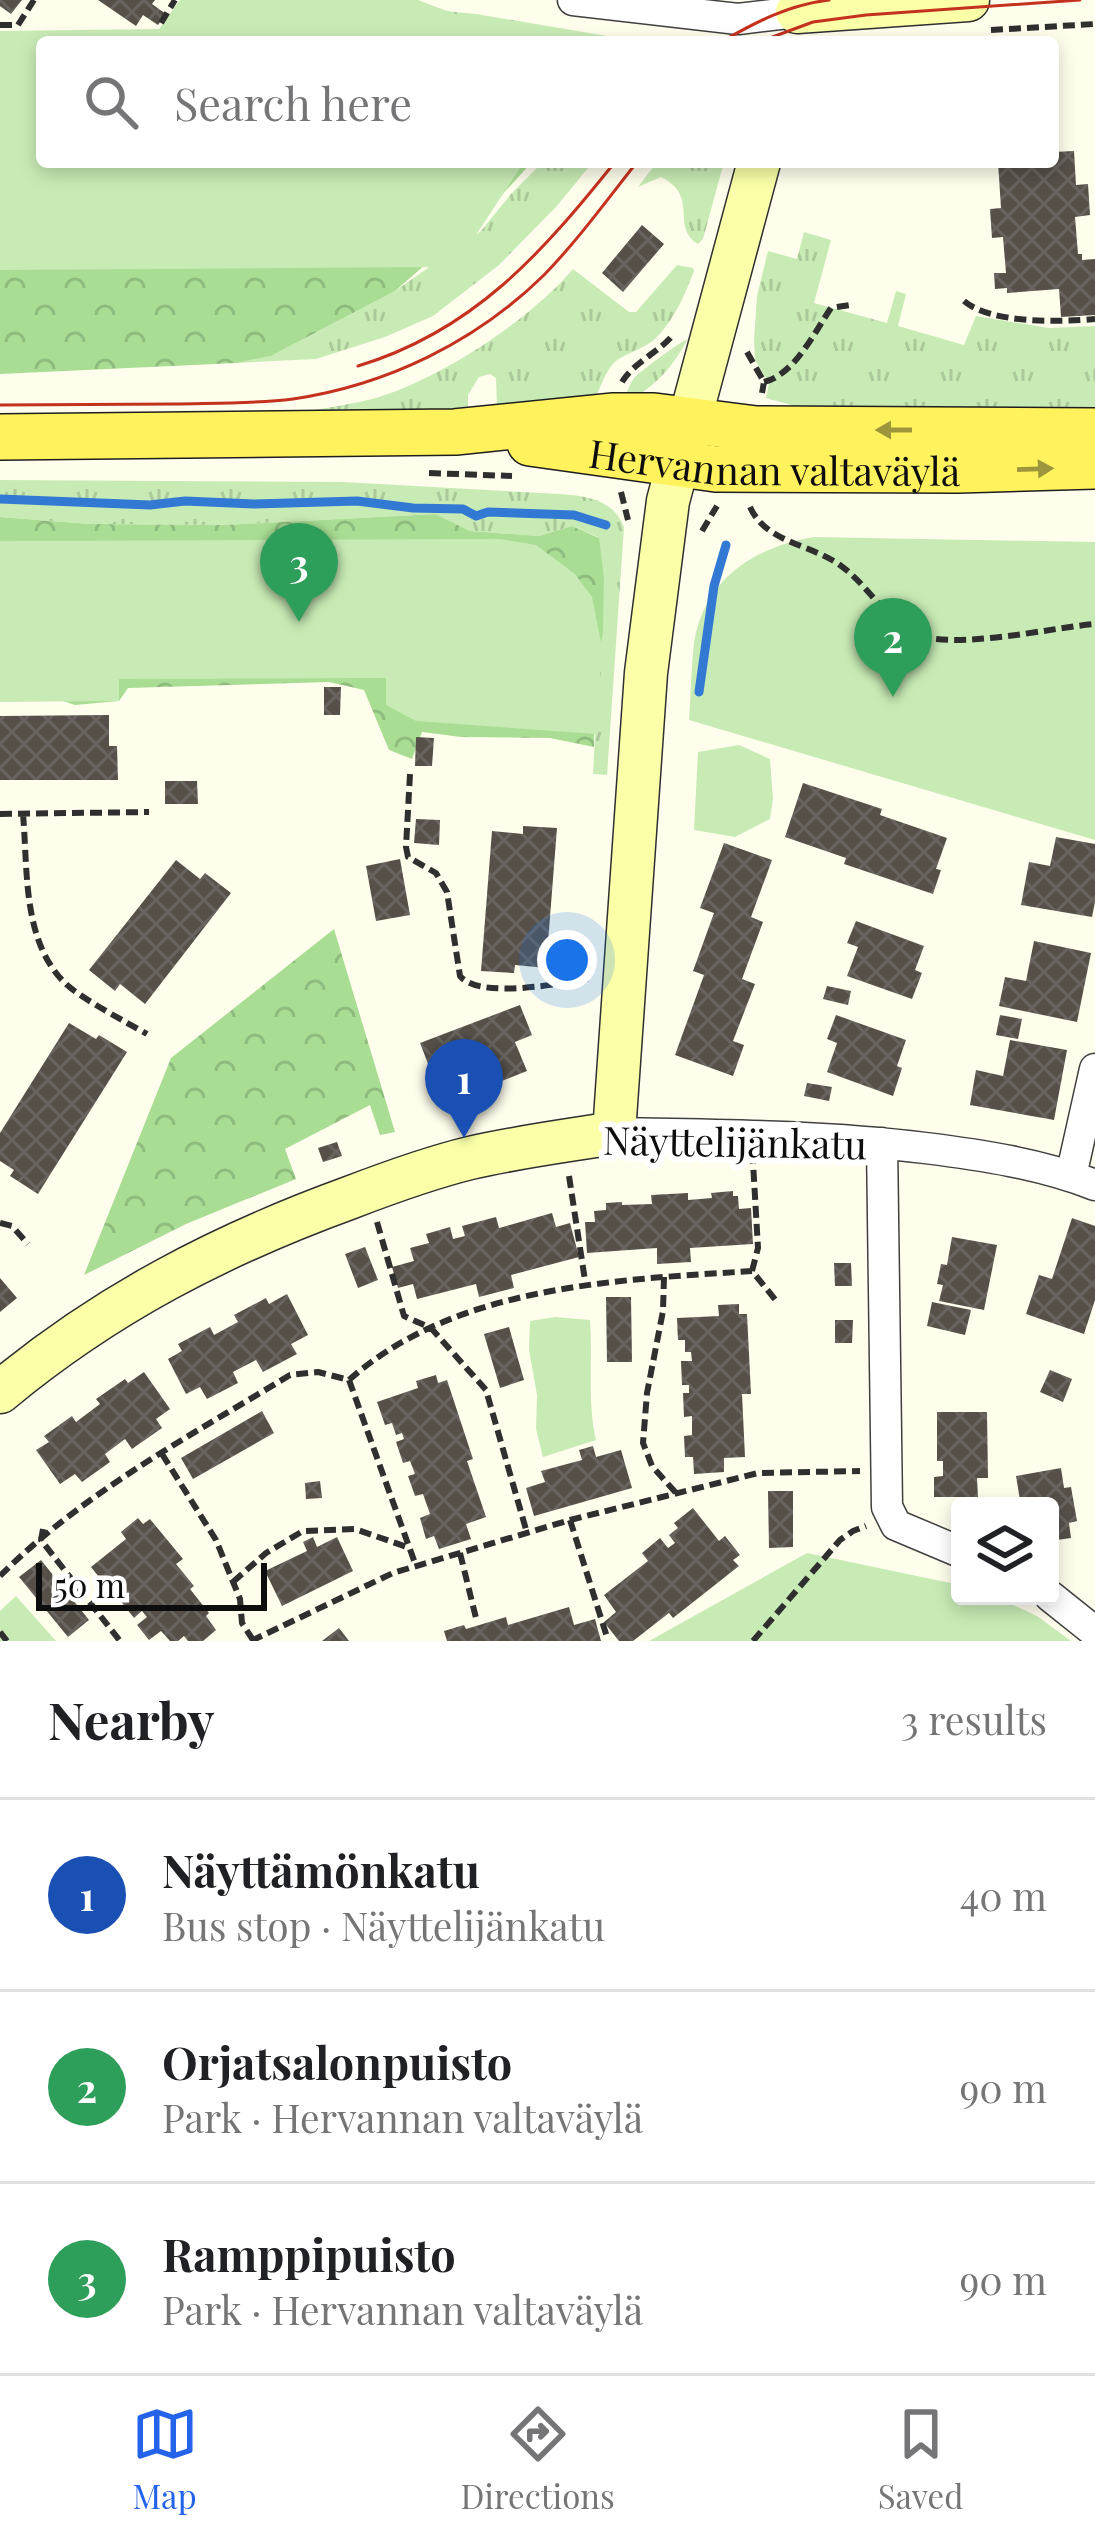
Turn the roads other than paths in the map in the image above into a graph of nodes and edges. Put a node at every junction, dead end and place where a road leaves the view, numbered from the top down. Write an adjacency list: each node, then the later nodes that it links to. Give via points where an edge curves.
1 (573, 0): 3 (street)
2 (968, 0): 3 (street)
3 (794, 18)
4 (757, 168): 5 (street)
5 (690, 420): 6 (main road, Hervannan valtaväylä, one-way to 5, via 756,429); 7 (main road, Hervannan valtaväylä, via 614,416); 9 (street)
6 (1095, 431)
7 (455, 432): 8 (main road, Hervannan valtaväylä); 9 (main road, Hervannan valtaväylä)
8 (0, 436)
9 (678, 464): 10 (main road, Hervannan valtaväylä, one-way to 10); 12 (street, via 646,673)
10 (1095, 466)
11 (1095, 1069): 14 (street)
12 (614, 1133): 13 (street, Näyttelijänkatu); 15 (street, Näyttelijänkatu, via 468,1159 244,1238 117,1307)
13 (882, 1143): 14 (street, Näyttelijänkatu); 16 (street, via 887,1507 896,1525)
14 (1083, 1180)
15 (0, 1392)
16 (951, 1548)
17 (1059, 1603): 18 (street)
18 (1095, 1632)

